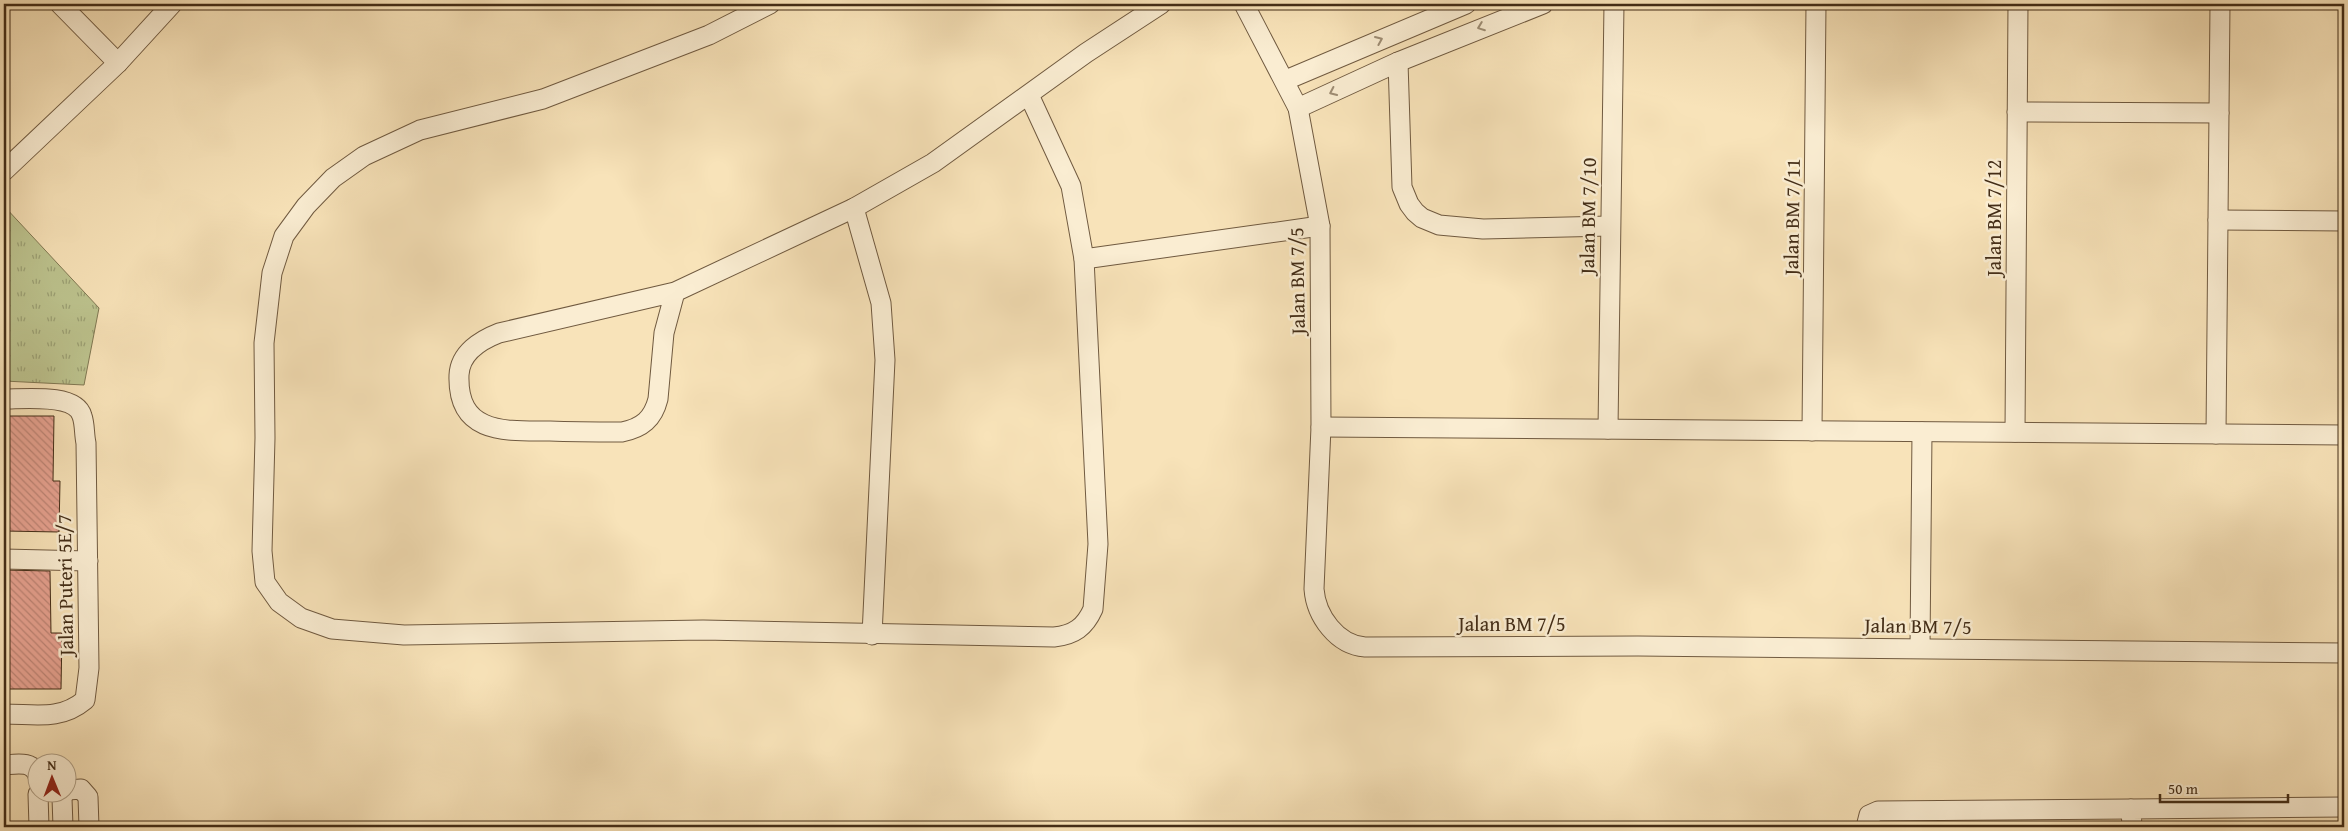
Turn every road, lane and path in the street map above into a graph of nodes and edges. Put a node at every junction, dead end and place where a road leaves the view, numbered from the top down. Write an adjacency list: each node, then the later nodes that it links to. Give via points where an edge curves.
1 (60, 4): 14 (street)
2 (172, 4): 14 (street)
3 (770, 4): 38 (street, via 709,35 543,99 420,130 364,156 332,178 306,206 284,236 272,273 265,333 262,551 265,582 279,602 302,618 332,629 404,635 703,630)
4 (1161, 4): 16 (street)
5 (1244, 4): 15 (street, Jalan BM 7/5)
6 (1466, 4): 12 (street)
7 (1543, 4): 13 (street, one-way to 13)
8 (1614, 4): 25 (street, Jalan BM 7/10)
9 (1816, 4): 31 (street, Jalan BM 7/11)
10 (2018, 4): 18 (street, Jalan BM 7/12)
11 (2220, 4): 19 (street)
12 (1447, 7): 15 (street, one-way to 12)
13 (1398, 62): 17 (street, one-way to 17); 25 (street, via 1402,187 1409,204 1422,218 1439,225 1483,229)
14 (118, 63): 20 (street)
15 (1286, 80): 17 (street, Jalan BM 7/5)
16 (1029, 95): 21 (street, via 932,163); 26 (street, via 1071,186)
17 (1298, 108): 24 (street, Jalan BM 7/5)
18 (2017, 112): 19 (street); 33 (street, Jalan BM 7/12)
19 (2219, 113): 22 (street)
20 (4, 171)
21 (854, 208): 27 (street); 38 (street, via 881,303 885,360)
22 (2218, 220): 23 (street); 34 (street)
23 (2344, 221)
24 (1320, 226): 26 (street); 29 (street, Jalan BM 7/5)
25 (1610, 226): 30 (street, Jalan BM 7/10)
26 (1084, 259): 38 (street, via 1098,544 1093,609 1089,619 1074,633 1054,637)
27 (675, 292): 27 (street, via 483,340 467,354 459,373 461,398 465,406 474,418 494,429 622,432 642,426 657,404 664,333)
28 (4, 399): 37 (street, Jalan Puteri 5E/7, via 58,399 74,404 82,415 86,443)
29 (1321, 427): 30 (street); 39 (street, Jalan BM 7/5, via 1315,595 1332,630 1350,644 1365,648)
30 (1608, 429): 31 (street)
31 (1812, 431): 32 (street)
32 (1922, 432): 33 (street); 39 (street)
33 (2015, 432): 34 (street)
34 (2216, 434): 35 (street)
35 (2344, 435)
36 (4, 559): 37 (street)
37 (88, 561): 41 (street, Jalan Puteri 5E/7, via 89,668 85,700 65,713)
38 (872, 635)
39 (1920, 648): 40 (street, Jalan BM 7/5)
40 (2344, 653)
41 (4, 714)
42 (4, 764): 43 (street)
43 (28, 765)
44 (78, 789): 51 (street, via 86,792 88,797)
45 (38, 804): 49 (street)
46 (62, 804): 50 (street)
47 (2344, 807): 48 (street)
48 (2132, 818): 52 (street, via 1878,811 1870,815)
49 (38, 827)
50 (63, 827)
51 (89, 827)
52 (1866, 827)

